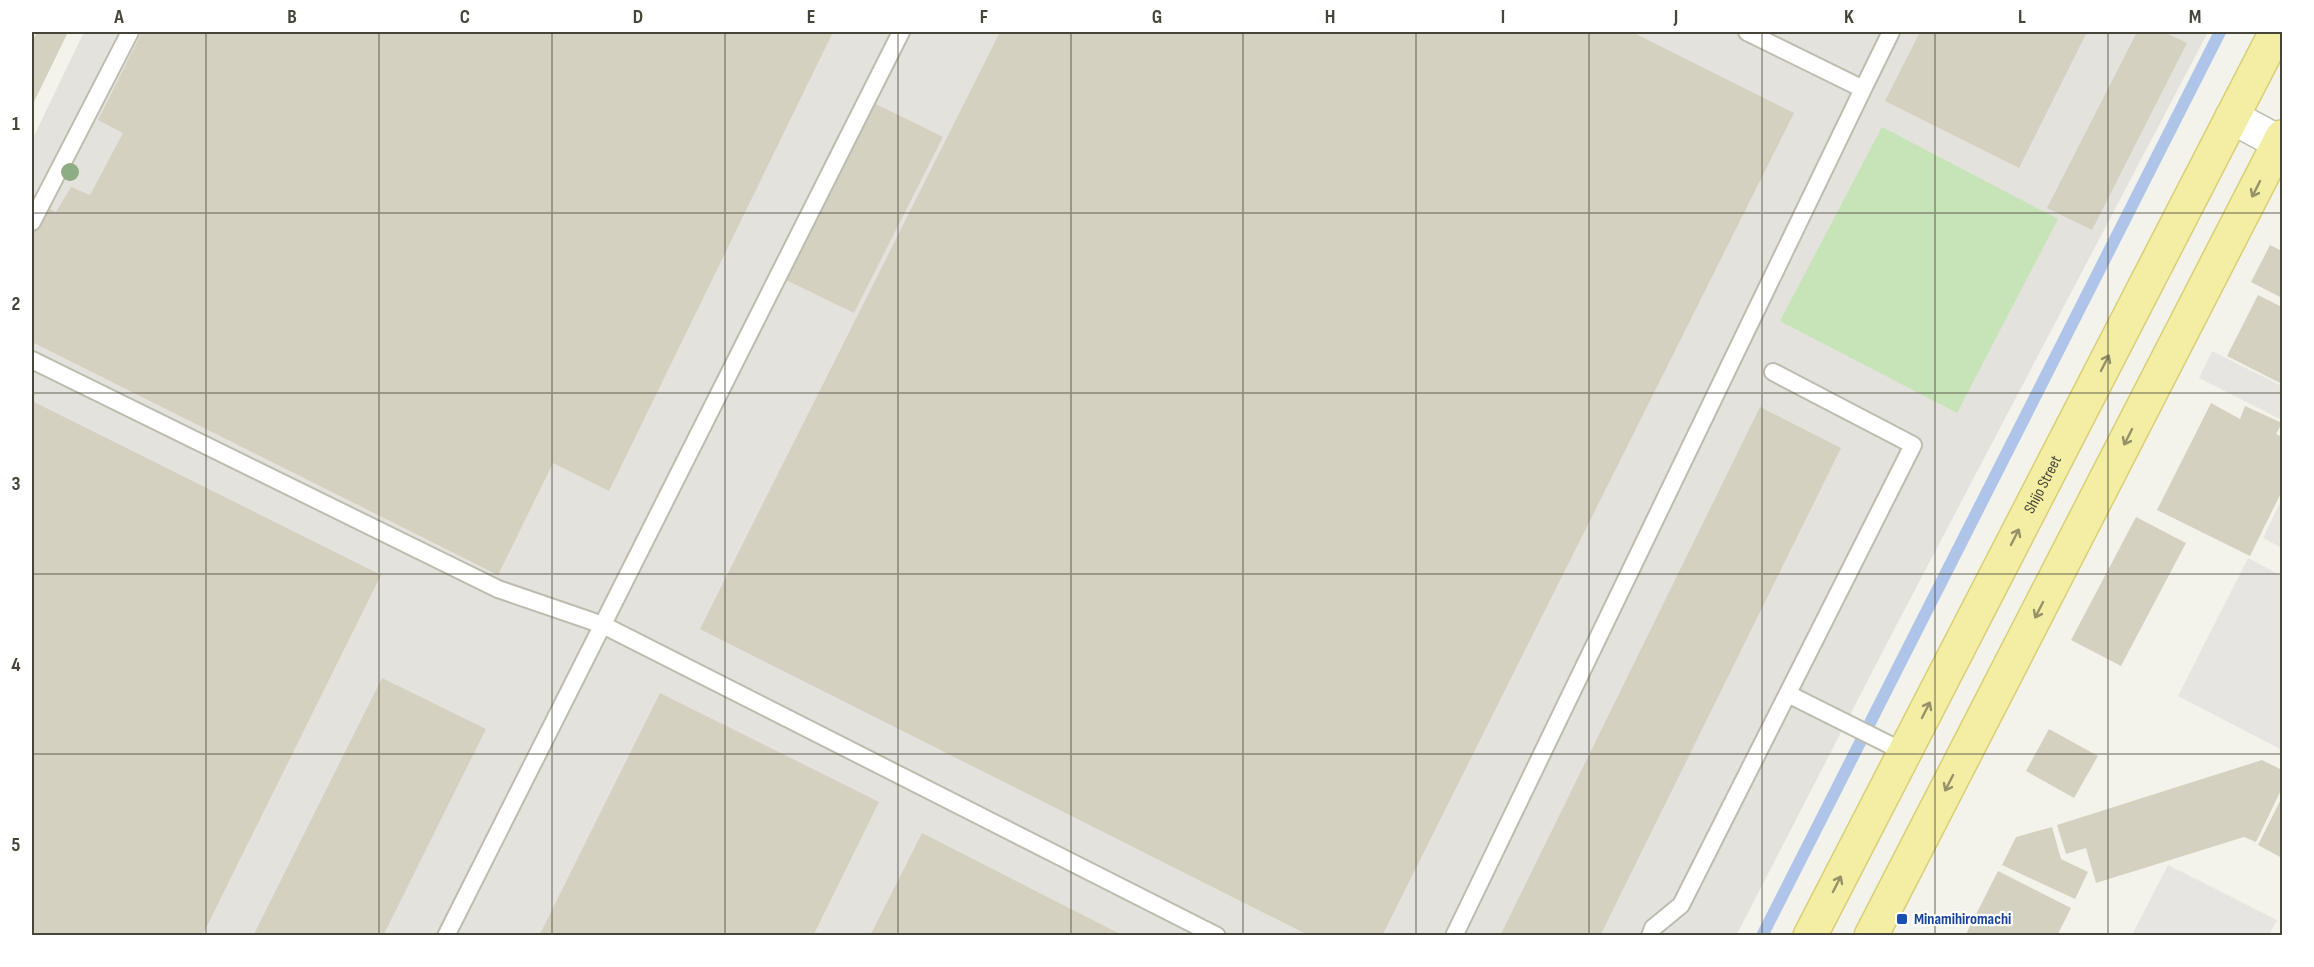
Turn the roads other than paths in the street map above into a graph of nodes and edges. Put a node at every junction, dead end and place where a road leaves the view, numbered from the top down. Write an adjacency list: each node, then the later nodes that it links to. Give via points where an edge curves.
1 (130, 32): 9 (lane)
2 (901, 32): 12 (lane)
3 (1747, 32): 6 (lane)
4 (1891, 32): 6 (lane)
5 (2276, 32): 7 (main road, Shijo Street)
6 (1863, 89): 17 (lane)
7 (2232, 117): 8 (street); 14 (main road, Shijo Street, one-way to 7)
8 (2282, 141): 20 (main road, one-way to 20)
9 (32, 222)
10 (32, 360): 12 (lane, via 498,589)
11 (1773, 372): 13 (lane, via 1913,445)
12 (603, 625): 15 (lane); 16 (lane)
13 (1788, 694): 14 (lane); 18 (lane, via 1681,904 1653,928)
14 (1904, 752): 19 (main road, Shijo Street, one-way to 14)
15 (446, 936)
16 (1218, 936)
17 (1454, 936)
18 (1650, 936)
19 (1810, 936)
20 (1871, 936)

